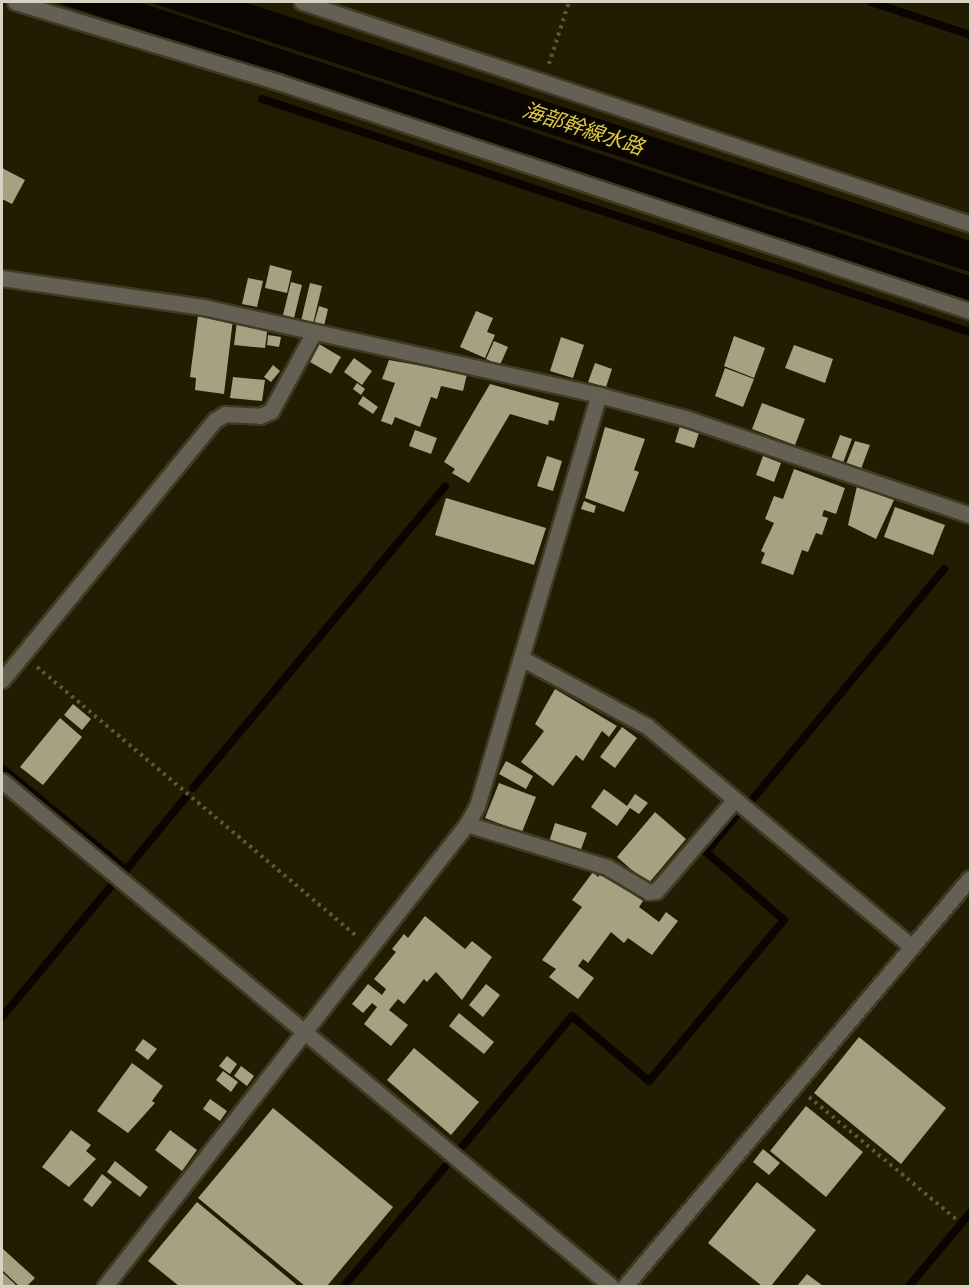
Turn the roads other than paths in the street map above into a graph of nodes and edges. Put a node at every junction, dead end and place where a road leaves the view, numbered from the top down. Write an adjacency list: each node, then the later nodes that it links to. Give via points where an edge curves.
1 (15, 2): 5 (street, via 278,82)
2 (302, 2): 3 (street, via 542,85)
3 (970, 224)
4 (2, 278): 6 (street, via 203,307)
5 (970, 311)
6 (313, 334): 7 (street); 10 (street, via 271,411 260,416 225,414 215,420)
7 (599, 395): 8 (street, via 685,417); 9 (street)
8 (970, 515)
9 (521, 658): 12 (street, via 647,726); 13 (street, via 477,806)
10 (2, 680)
11 (2, 781): 16 (street)
12 (735, 799): 13 (street, via 656,891 650,892 607,867); 15 (street)
13 (466, 824): 16 (street)
14 (970, 878): 15 (street)
15 (912, 947): 19 (street)
16 (304, 1033): 17 (street); 18 (street)
17 (105, 1287)
18 (611, 1287)
19 (625, 1287)

